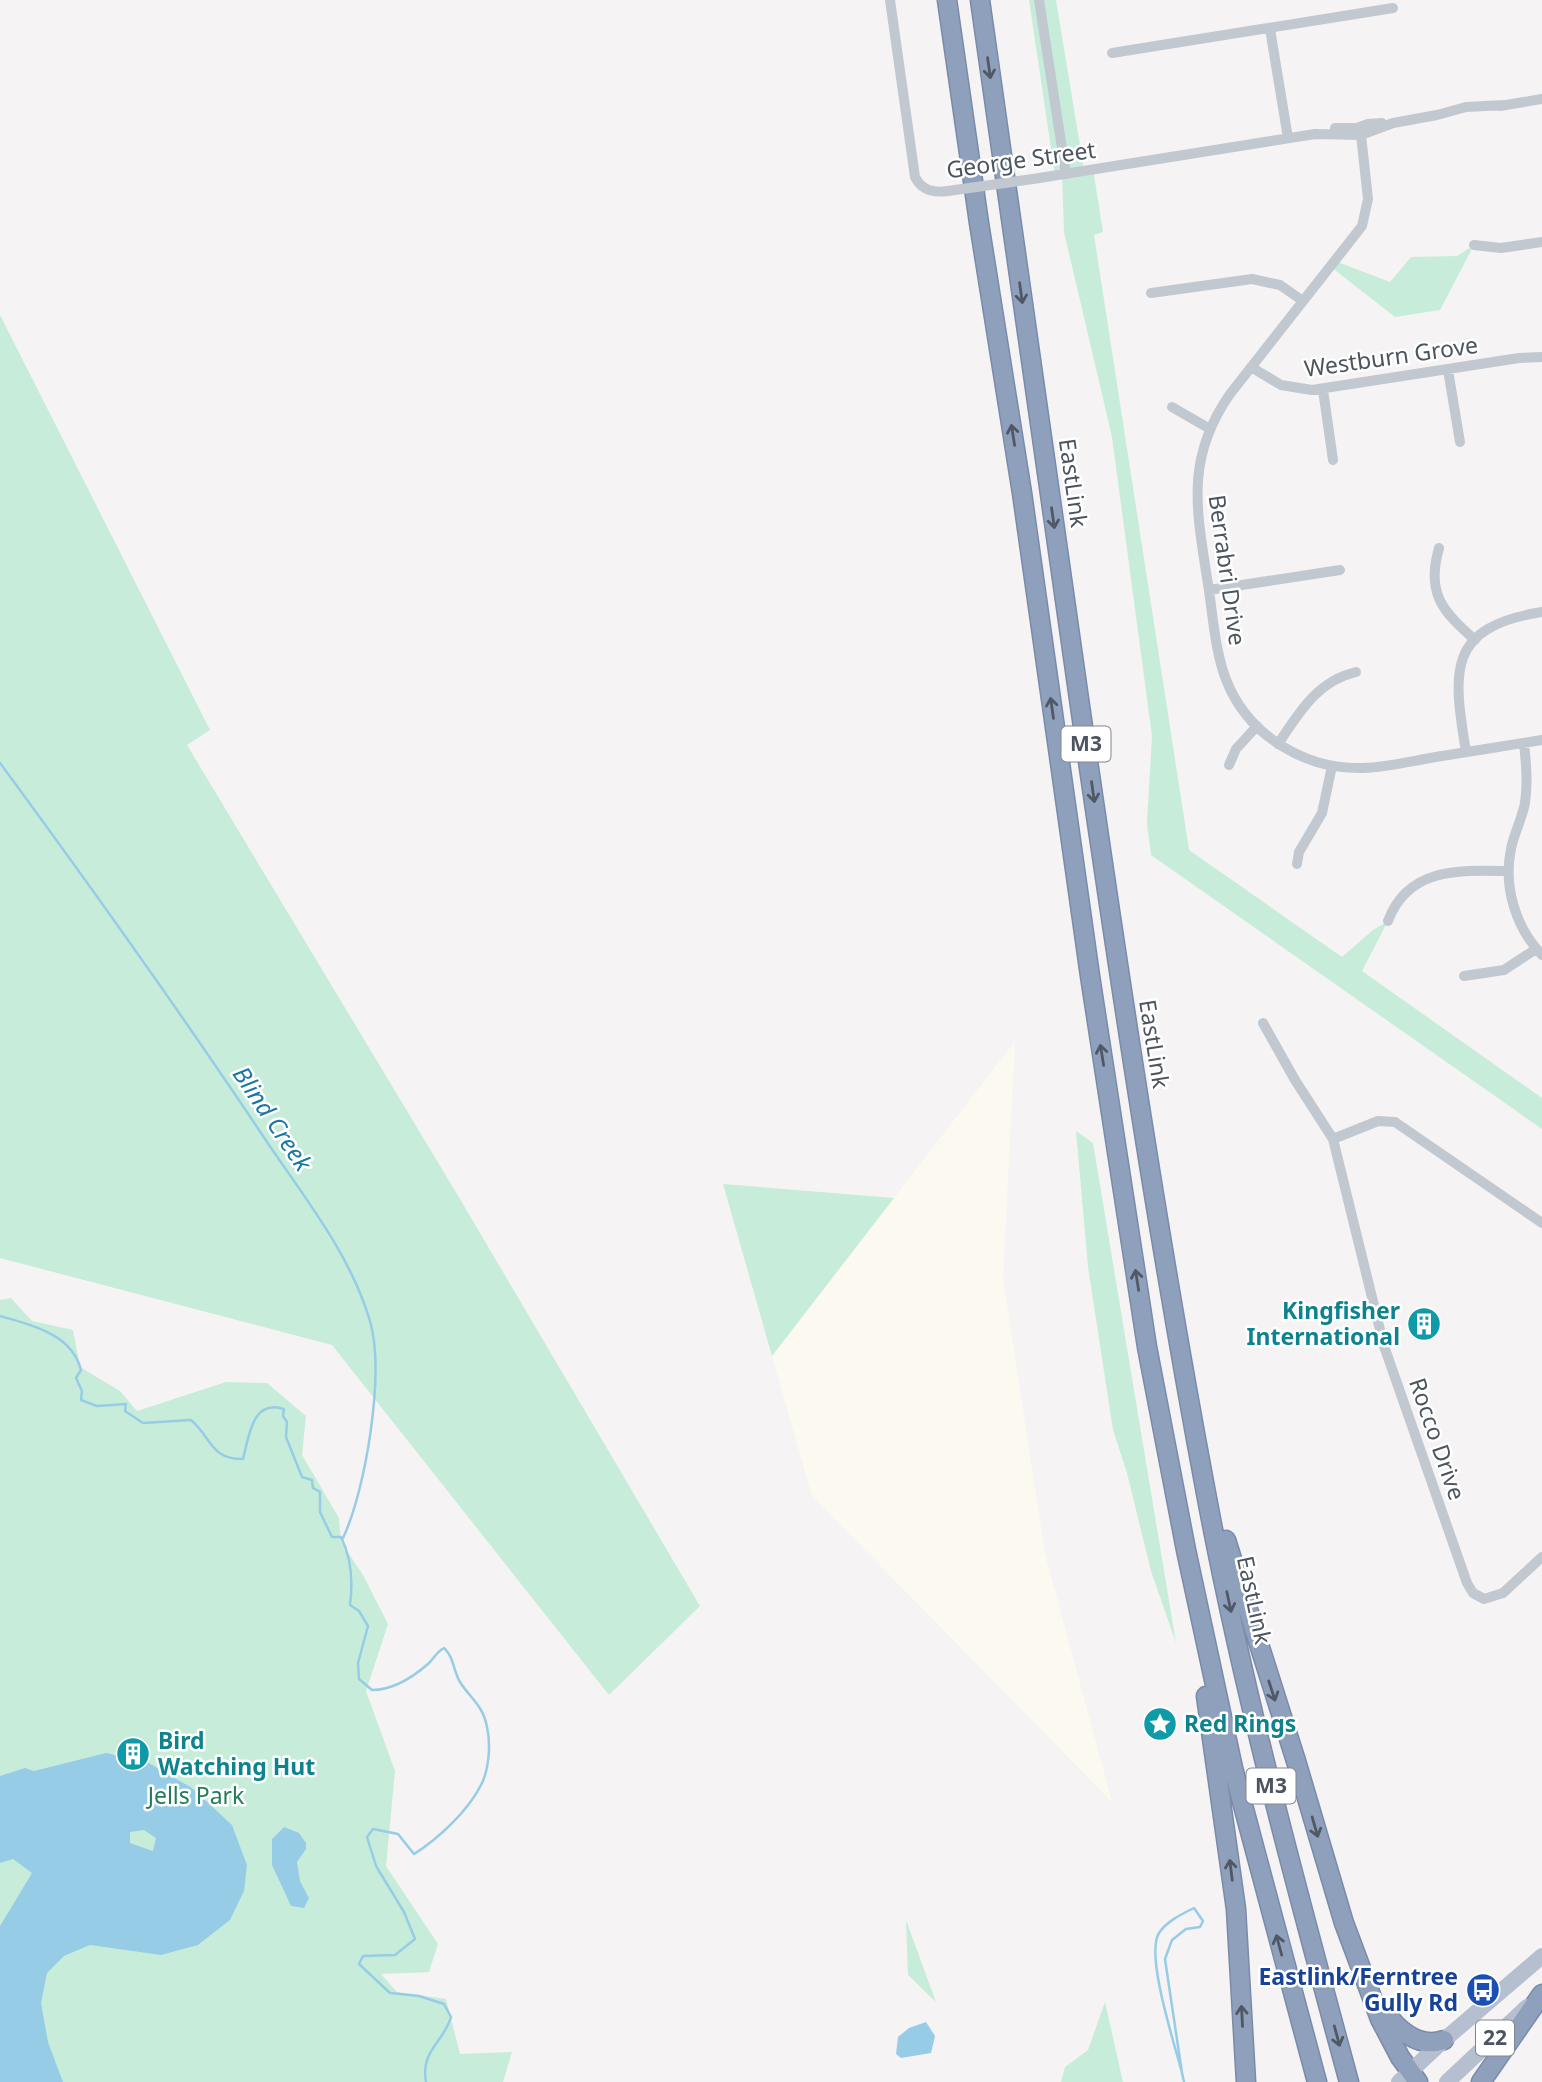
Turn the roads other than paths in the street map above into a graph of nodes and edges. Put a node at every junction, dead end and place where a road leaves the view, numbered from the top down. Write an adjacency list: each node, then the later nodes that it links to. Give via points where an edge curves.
1 (890, 0): 11 (street, George Street, bridge, via 918,183 927,190 948,191)
2 (947, 0): 45 (highway, M3, one-way to 2)
3 (980, 0): 46 (highway, EastLink / M3, one-way to 46, via 1131,1055)
4 (1039, 0): 11 (street)
5 (1393, 8): 6 (street)
6 (1270, 29): 7 (street); 10 (street)
7 (1112, 53)
8 (1542, 99): 9 (street, George Street, via 1372,123)
9 (1357, 133): 10 (street, George Street, via 1339,127); 15 (street, Berrabri Drive, via 1368,199 1362,226)
10 (1288, 138): 11 (street, George Street)
11 (1066, 174)
12 (1542, 242): 13 (street, via 1501,248)
13 (1474, 245)
14 (1151, 293): 15 (street, via 1260,279 1280,285)
15 (1303, 301): 17 (street, Berrabri Drive)
16 (1542, 357): 18 (street, Westburn Grove)
17 (1251, 367): 19 (street, Westburn Grove, via 1281,385); 21 (street, Berrabri Drive)
18 (1448, 370): 19 (street, Westburn Grove); 22 (street)
19 (1323, 390): 23 (street)
20 (1172, 407): 21 (street)
21 (1210, 429): 26 (street, Berrabri Drive, via 1196,494)
22 (1460, 442)
23 (1333, 460)
24 (1439, 548): 28 (street, via 1434,577 1438,598 1451,618)
25 (1340, 570): 26 (street)
26 (1209, 590): 30 (street, Berrabri Drive, via 1223,673)
27 (1542, 612): 28 (street, via 1502,621)
28 (1475, 639): 34 (street, via 1457,682)
29 (1356, 672): 33 (street, via 1334,679 1313,695)
30 (1257, 726): 33 (street, Berrabri Drive); 35 (street, via 1236,749)
31 (1542, 740): 32 (street, Berrabri Drive)
32 (1524, 743): 34 (street, Berrabri Drive); 38 (street, via 1526,793)
33 (1278, 744): 36 (street, Berrabri Drive)
34 (1466, 752): 36 (street, Berrabri Drive, via 1373,767)
35 (1230, 765)
36 (1332, 766): 37 (street, via 1322,813)
37 (1297, 864)
38 (1508, 871): 39 (street, via 1460,870 1427,879 1398,899); 40 (street, via 1515,910)
39 (1388, 921)
40 (1539, 952): 41 (street, via 1504,970)
41 (1464, 976)
42 (1263, 1023): 43 (street, Rocco Drive)
43 (1334, 1139): 44 (street, via 1378,1121 1401,1124); 47 (street, Rocco Drive, via 1384,1346 1463,1576 1473,1593 1491,1598 1503,1593)
44 (1542, 1223)
45 (1147, 1347): 53 (highway, one-way to 45, via 1236,1909 1226,1830); 54 (highway, M3, one-way to 45, via 1233,1768)
46 (1205, 1487): 49 (highway, one-way to 49, via 1296,1761 1343,1923); 55 (highway, EastLink / M3, one-way to 55, via 1266,1765)
47 (1542, 1556)
48 (1542, 1956): 51 (main road, 22)
49 (1365, 1978): 51 (highway, via 1401,2030 1423,2042); 52 (highway)
50 (1542, 1994): 56 (main road, 22); 57 (highway)
51 (1444, 2040): 52 (main road, 22)
52 (1409, 2078)
53 (1246, 2082)
54 (1317, 2082)
55 (1349, 2082)
56 (1447, 2082)
57 (1481, 2082)

